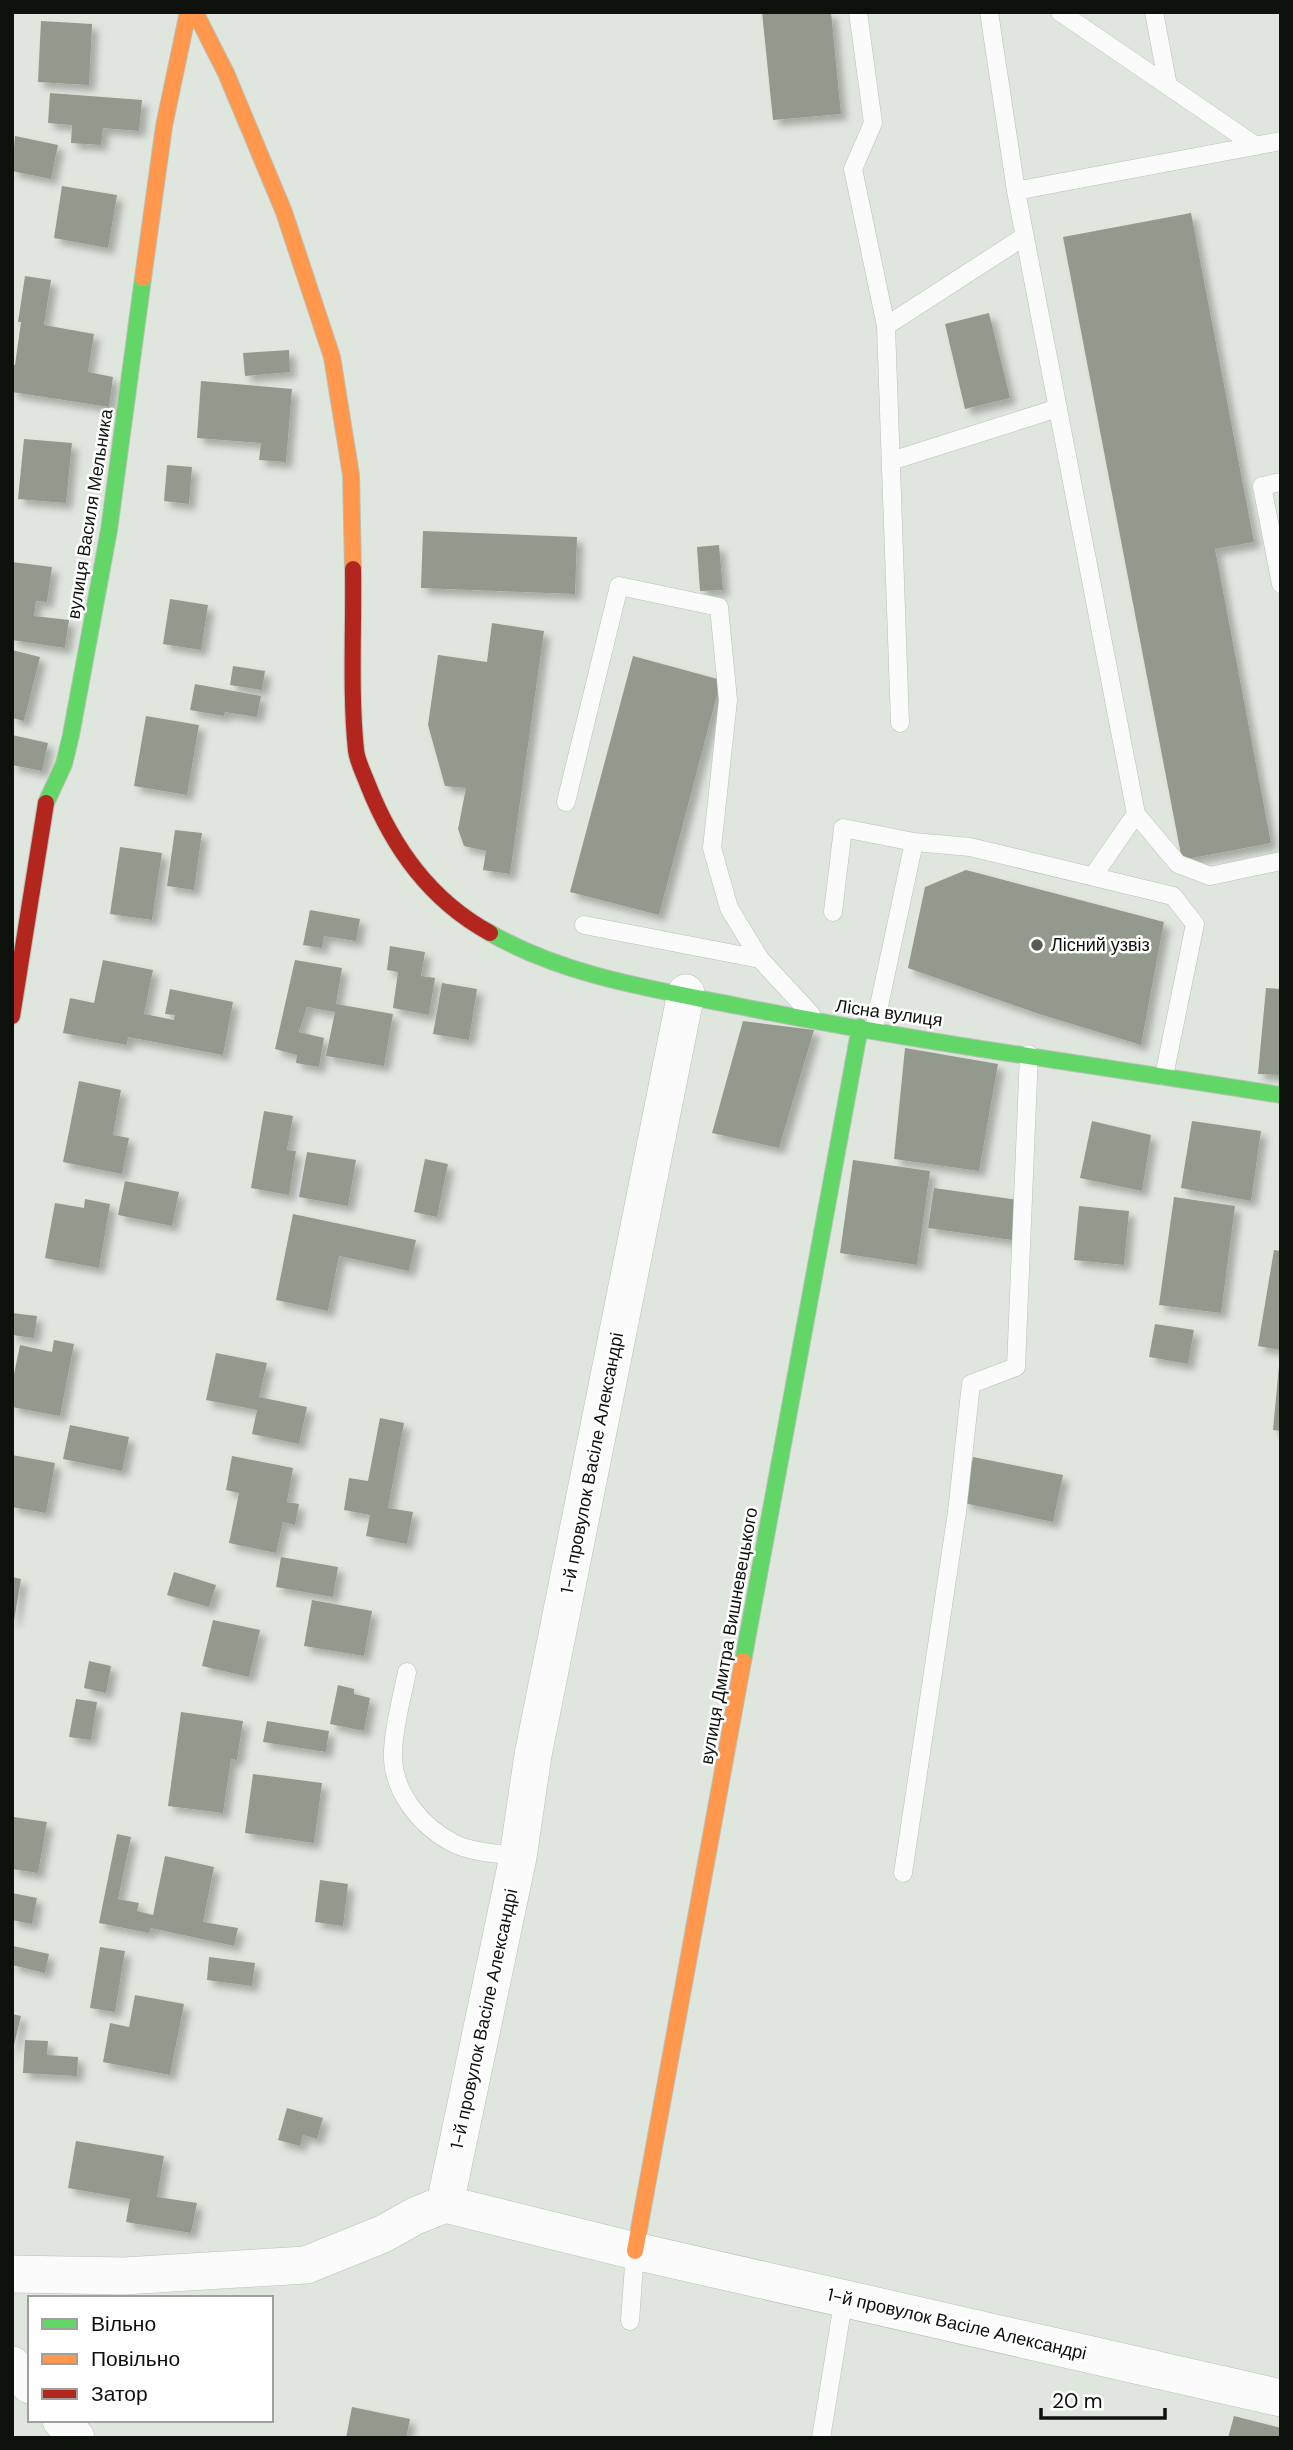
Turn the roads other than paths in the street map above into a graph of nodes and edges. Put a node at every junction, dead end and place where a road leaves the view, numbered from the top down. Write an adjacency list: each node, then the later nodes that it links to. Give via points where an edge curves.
1 (188, 12): 27 (street, вулиця Василя Мельника, via 164,126 109,530 69,744 45,806)
2 (195, 12): 26 (street, Лісна вулиця, via 226,73 284,212 332,357 351,475 356,752 377,807 428,887 459,916 498,941 528,956 607,978)
3 (858, 12): 12 (lane, via 873,122 853,169)
4 (989, 12): 10 (lane)
5 (1060, 12): 7 (lane)
6 (1154, 12): 7 (lane)
7 (1168, 86): 9 (lane)
8 (1281, 141): 9 (lane)
9 (1256, 146): 10 (lane)
10 (1016, 191): 11 (lane)
11 (1025, 236): 12 (lane); 13 (lane)
12 (886, 326): 14 (lane)
13 (1058, 408): 14 (lane); 19 (lane)
14 (891, 461): 17 (lane)
15 (1281, 482): 16 (lane, via 1262,486)
16 (1281, 584)
17 (900, 723)
18 (566, 802): 25 (lane, via 619,586 719,607 728,700 712,848 729,908)
19 (1136, 814): 21 (lane, via 1178,863 1210,876); 22 (lane)
20 (914, 842): 22 (lane, via 970,847); 23 (lane, via 843,828); 29 (lane)
21 (1281, 861)
22 (1093, 876): 31 (lane, via 1173,895 1195,924)
23 (833, 912)
24 (584, 925): 25 (lane)
25 (760, 959): 28 (lane)
26 (686, 993): 28 (street, Лісна вулиця); 34 (street, 1-й провулок Васіле Александрі, via 533,1755)
27 (12, 1016)
28 (818, 1022): 29 (street, Лісна вулиця)
29 (867, 1028): 30 (street, Лісна вулиця); 37 (street, вулиця Дмитра Вишневецького)
30 (1029, 1054): 31 (street, Лісна вулиця); 35 (lane, via 1016,1367 971,1384 957,1512)
31 (1164, 1076): 32 (street, Лісна вулиця)
32 (1281, 1095)
33 (407, 1672): 34 (lane, via 393,1752 398,1785 411,1808 426,1825 457,1845)
34 (518, 1857): 36 (street, 1-й провулок Васіле Александрі)
35 (903, 1873)
36 (445, 2204): 37 (street, 1-й провулок Васіле Александрі); 38 (street, via 306,2265 124,2276)
37 (635, 2251): 39 (street, 1-й провулок Васіле Александрі); 40 (lane)
38 (12, 2274)
39 (844, 2297): 43 (street, 1-й провулок Васіле Александрі); 46 (lane)
40 (629, 2322)
41 (12, 2365): 42 (street)
42 (28, 2383)
43 (1281, 2398)
44 (63, 2422): 45 (street)
45 (76, 2438)
46 (821, 2438)

